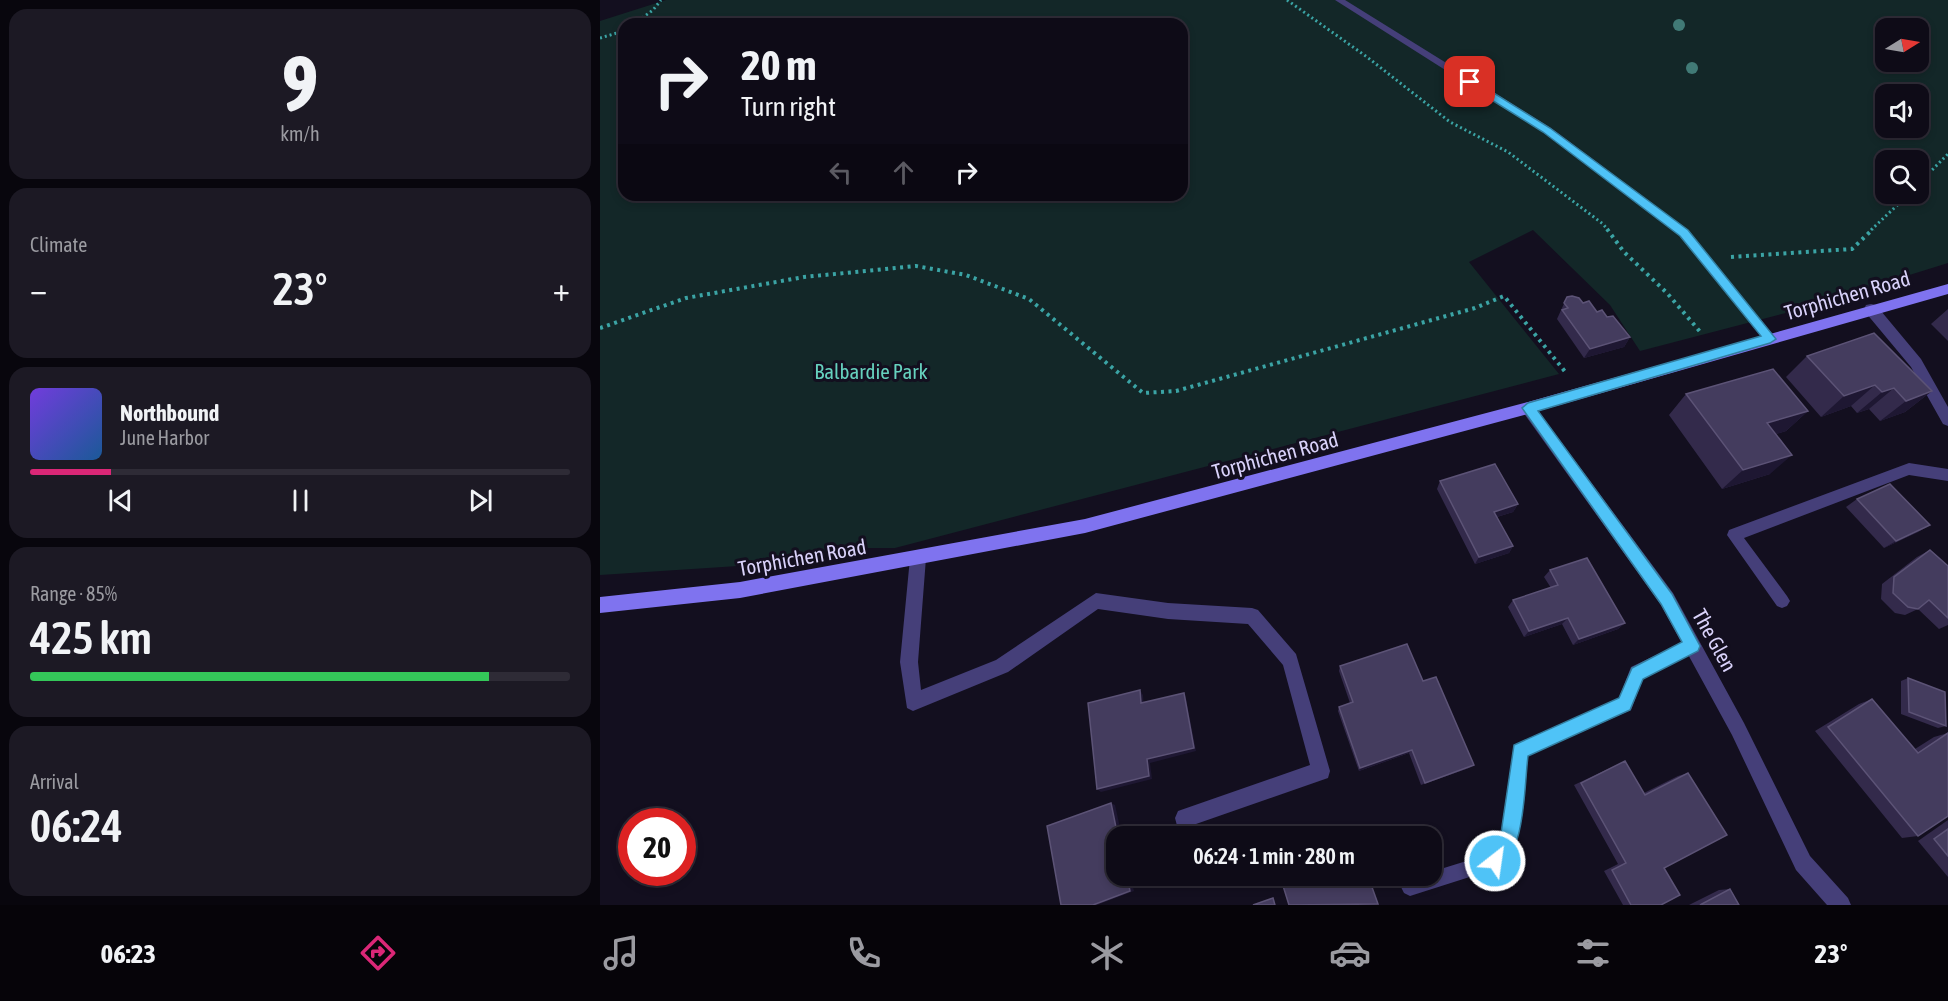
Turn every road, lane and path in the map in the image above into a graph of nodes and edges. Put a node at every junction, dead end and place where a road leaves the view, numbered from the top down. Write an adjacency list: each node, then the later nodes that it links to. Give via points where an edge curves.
1 (1287, 0): 15 (path, via 1450,122 1508,152 1603,224)
2 (1340, 0): 10 (lane, via 1546,130 1684,233)
3 (659, 1): 4 (path)
4 (642, 18)
5 (618, 32): 6 (path)
6 (600, 38)
7 (1948, 153): 8 (path)
8 (1929, 173)
9 (1899, 204): 10 (path, via 1852,249)
10 (1706, 259): 14 (lane)
11 (1948, 289): 12 (main road, Torphichen Road)
12 (1871, 309): 14 (main road, Torphichen Road); 18 (street, via 1916,363)
13 (600, 328): 16 (path, via 686,298 804,278 916,266 966,275 1029,299 1143,393 1176,391 1475,308 1504,296)
14 (1770, 339): 15 (main road, Torphichen Road)
15 (1718, 353): 16 (main road, Torphichen Road)
16 (1582, 392): 17 (main road, Torphichen Road)
17 (1528, 408): 20 (main road, Torphichen Road, via 1085,526); 23 (street, The Glen, via 1667,599)
18 (1947, 416)
19 (1948, 474): 21 (lane, via 1909,469 1734,535)
20 (918, 558): 22 (main road, Torphichen Road, via 740,590); 24 (street, via 909,662 913,702 1002,666 1096,601 1168,611 1252,616 1290,660 1321,771 1185,818)
21 (1782, 601)
22 (600, 604)
23 (1692, 646): 25 (lane, via 1637,673 1625,704 1520,751 1508,844 1495,861); 26 (street, The Glen, via 1738,729 1803,863)
24 (1188, 826)
25 (1410, 887)
26 (1841, 905)

